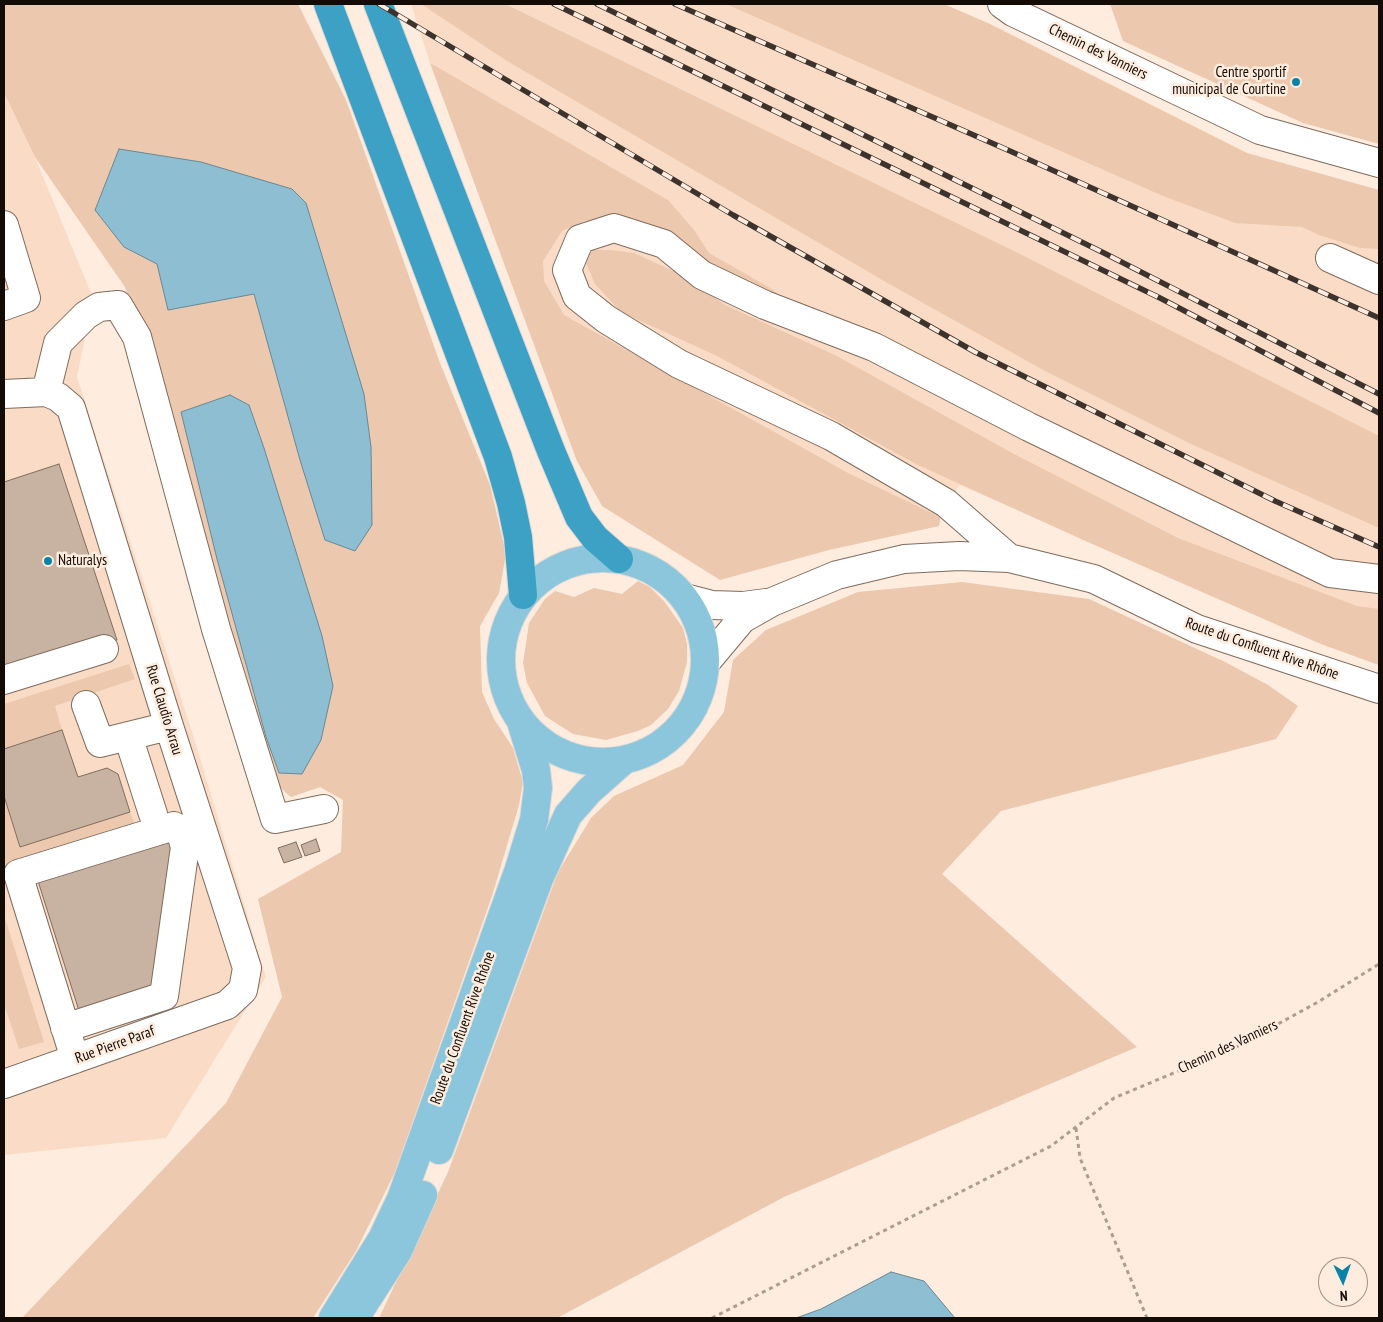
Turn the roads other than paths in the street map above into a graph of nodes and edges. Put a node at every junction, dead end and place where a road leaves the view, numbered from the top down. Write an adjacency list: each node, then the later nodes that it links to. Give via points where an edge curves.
1 (328, 4): 14 (highway, via 498,457 518,537)
2 (378, 4): 12 (highway, via 579,517 595,538)
3 (1007, 8): 4 (street, Chemin des Vanniers, via 1260,130)
4 (1379, 163)
5 (4, 225): 8 (street, via 26,298)
6 (1330, 258): 7 (street)
7 (1379, 280)
8 (4, 306)
9 (46, 392): 10 (street); 23 (street, Rue Claudio Arrau, via 71,408); 26 (street, via 58,343 86,315 99,307 118,305 137,337 216,629 275,819)
10 (4, 394)
11 (1009, 558): 13 (street, via 946,503 831,436 679,364 606,319 577,296 568,270 580,239 614,228 664,244 702,275 765,305 874,347 1029,427 1330,573); 16 (street, Route du Confluent Rive Rhône, via 904,559 837,575); 20 (street, Route du Confluent Rive Rhône, via 1094,579 1197,629)
12 (618, 559): 14 (main road, via 592,558 566,564 543,576); 15 (main road, via 644,566 667,580)
13 (1379, 579)
14 (523, 594): 22 (main road, via 502,635 500,658 502,682)
15 (685, 598): 16 (street, Route du Confluent Rive Rhône, via 712,605 743,606); 18 (main road, via 697,618)
16 (772, 602): 18 (street, Route du Confluent Rive Rhône, via 742,619)
17 (104, 649): 19 (street)
18 (706, 662): 25 (main road, via 699,697 678,730 643,754)
19 (4, 680)
20 (1379, 689)
21 (86, 705): 24 (street, via 100,743)
22 (521, 723): 25 (main road, via 542,743 566,756 594,762); 32 (main road, Route du Confluent Rive Rhône, via 536,770 538,788 534,820 519,869 401,1199 382,1239)
23 (169, 726): 24 (street); 28 (street, Rue Claudio Arrau, via 248,968 243,990)
24 (128, 736): 27 (street)
25 (622, 761): 33 (main road, Route du Confluent Rive Rhône, via 568,815 539,879 418,1206 398,1251)
26 (324, 809)
27 (153, 814)
28 (227, 1005): 30 (street, Rue Pierre Paraf)
29 (65, 1028): 29 (street, via 18,874 174,826 180,830 185,847 164,996); 30 (street)
30 (75, 1059): 31 (street, Rue Pierre Paraf)
31 (6, 1075)
32 (333, 1318)
33 (355, 1318)

